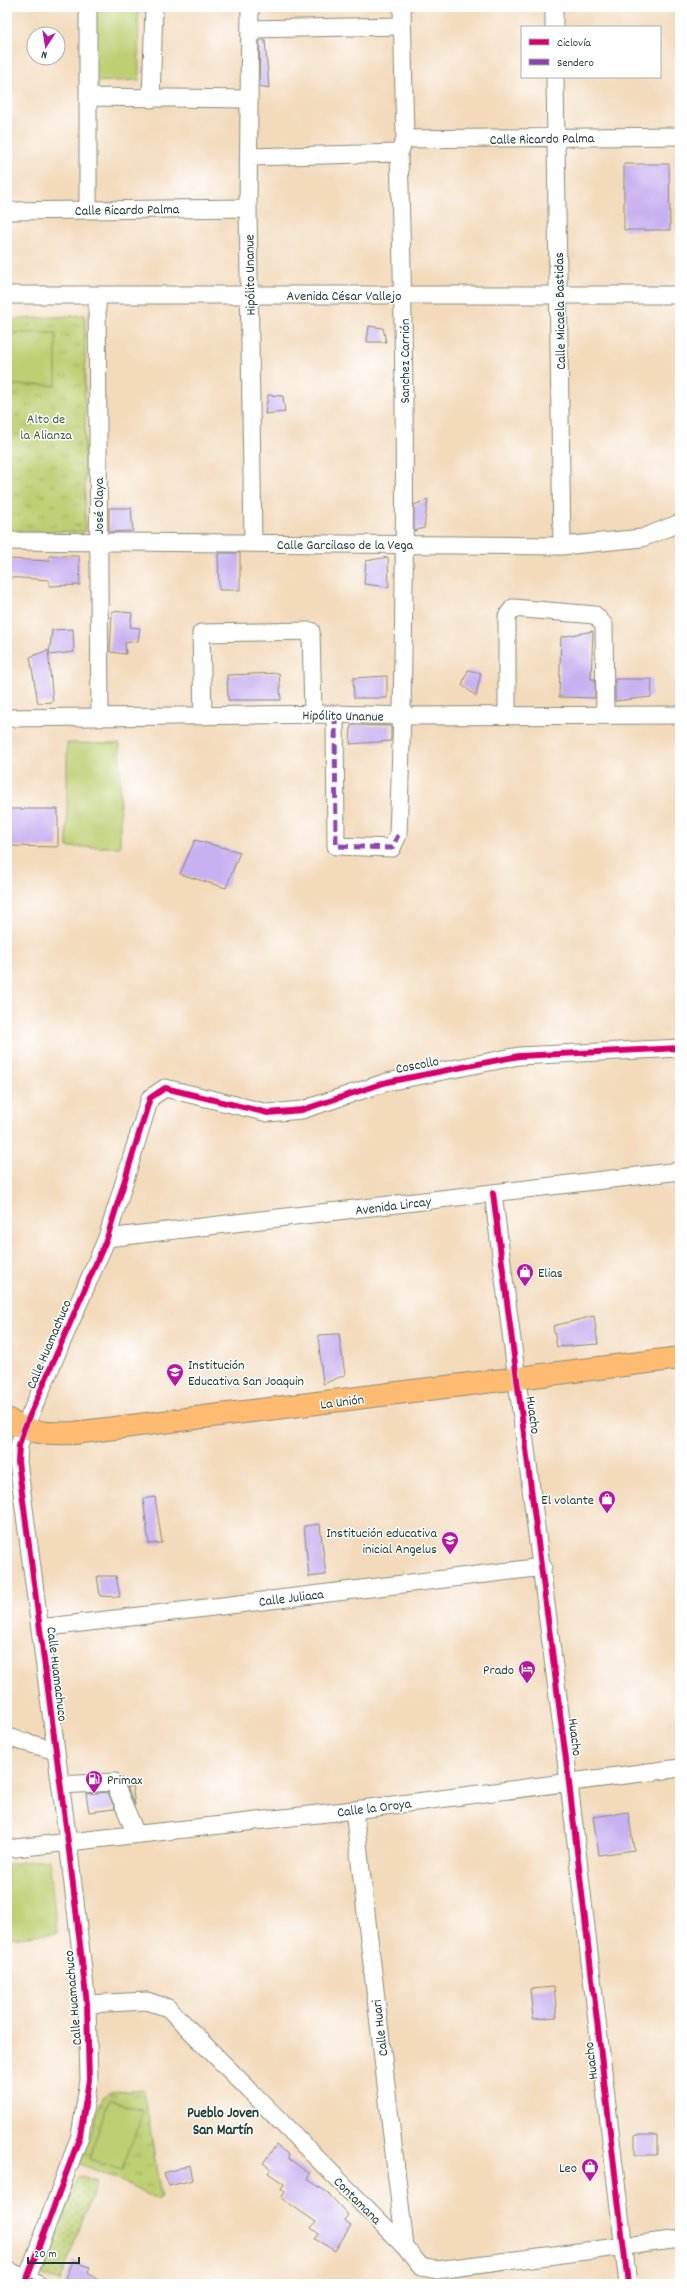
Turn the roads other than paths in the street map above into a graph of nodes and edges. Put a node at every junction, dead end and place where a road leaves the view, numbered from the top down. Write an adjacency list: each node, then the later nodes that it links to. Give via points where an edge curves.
1 (88, 7): 10 (street)
2 (154, 7): 11 (street)
3 (250, 7): 8 (street, Hipólito Unanue)
4 (402, 7): 6 (street, Sanchez Carrión)
5 (554, 7): 7 (street)
6 (402, 26): 8 (street); 15 (street, Sanchez Carrión)
7 (554, 26)
8 (250, 29): 12 (street, Hipólito Unanue)
9 (555, 78): 14 (street, Calle Micaela Bastidas)
10 (88, 97): 11 (street); 18 (street)
11 (151, 99): 12 (street)
12 (249, 99): 16 (street, Hipólito Unanue)
13 (680, 136): 14 (street, Calle Ricardo Palma)
14 (556, 138): 15 (street, Calle Ricardo Palma); 23 (street, Calle Micaela Bastidas)
15 (402, 146): 16 (street, Calle Ricardo Palma); 22 (street, Sanchez Carrión)
16 (249, 157): 17 (street, Hipólito Unanue)
17 (248, 208): 18 (street, Calle Ricardo Palma); 21 (street, Hipólito Unanue)
18 (88, 210): 19 (street, Calle Ricardo Palma)
19 (7, 211)
20 (96, 295): 21 (street, Avenida César Vallejo); 25 (street, Avenida César Vallejo); 28 (street, José Olaya)
21 (249, 295): 22 (street, Avenida César Vallejo); 29 (street, Hipólito Unanue)
22 (404, 295): 23 (street, Avenida César Vallejo); 30 (street, Sanchez Carrión)
23 (559, 295): 24 (street, Avenida César Vallejo); 31 (street, Calle Micaela Bastidas)
24 (680, 295)
25 (7, 296)
26 (680, 523): 31 (street, Calle Garcilaso de la Vega, via 642,538)
27 (7, 541): 28 (street, Calle Garcilaso de la Vega)
28 (98, 543): 29 (street, Calle Garcilaso de la Vega); 40 (street, José Olaya)
29 (253, 543): 30 (street, Calle Garcilaso de la Vega)
30 (404, 544): 31 (street, Calle Garcilaso de la Vega); 38 (street, Sanchez Carrión)
31 (562, 546)
32 (313, 714): 33 (street, Hipólito Unanue); 35 (street, Hipólito Unanue); 35 (street, via 311,631 201,633)
33 (335, 714): 38 (street, Hipólito Unanue); 38 (street, Sanchez Carrión, via 336,846 392,848 398,836)
34 (507, 714): 36 (street, Hipólito Unanue); 36 (street, via 507,616 513,608 596,615 604,625); 38 (street, Hipólito Unanue)
35 (203, 715): 40 (street, Hipólito Unanue)
36 (605, 715): 37 (street, Hipólito Unanue)
37 (680, 715)
38 (403, 716)
39 (7, 718): 40 (street, Hipólito Unanue)
40 (100, 718)
41 (680, 1048): 42 (street, Coscollo, via 519,1056 387,1082 302,1110 268,1113)
42 (165, 1088): 45 (street, Calle Huamachuco, via 150,1098)
43 (680, 1171): 44 (street, Avenida Lircay)
44 (493, 1194): 45 (street, Avenida Lircay); 47 (street, Huacho)
45 (106, 1238): 48 (street, Calle Huamachuco)
46 (680, 1358): 47 (main road, La Unión)
47 (517, 1380): 48 (main road, La Unión, via 74,1433 51,1434); 49 (street, Huacho)
48 (16, 1424): 50 (street, Calle Huamachuco, via 18,1462)
49 (543, 1567): 50 (street, Calle Juliaca); 54 (street, Huacho)
50 (40, 1628): 52 (street, Calle Huamachuco)
51 (7, 1737): 52 (street)
52 (56, 1751): 55 (street, Calle Huamachuco)
53 (680, 1768): 54 (street, Calle la Oroya)
54 (570, 1783): 56 (street, Calle la Oroya); 62 (street, Huacho)
55 (61, 1785): 57 (street, via 114,1782); 58 (street, Calle Huamachuco)
56 (354, 1810): 57 (street, Calle la Oroya); 63 (street, Calle Huari)
57 (136, 1834): 58 (street, Calle la Oroya)
58 (68, 1842): 59 (street, Calle la Oroya); 60 (street, Calle Huamachuco)
59 (7, 1849)
60 (87, 2004): 63 (street, Contamana, via 147,2001 168,2008); 65 (street, Calle Huamachuco, via 89,2080 85,2112 80,2136)
61 (680, 2239): 62 (street, Contamana)
62 (624, 2246): 63 (street, Contamana, via 437,2270 421,2267); 66 (street, Huacho)
63 (405, 2247)
64 (7, 2270): 65 (street)
65 (30, 2282)
66 (628, 2284)

